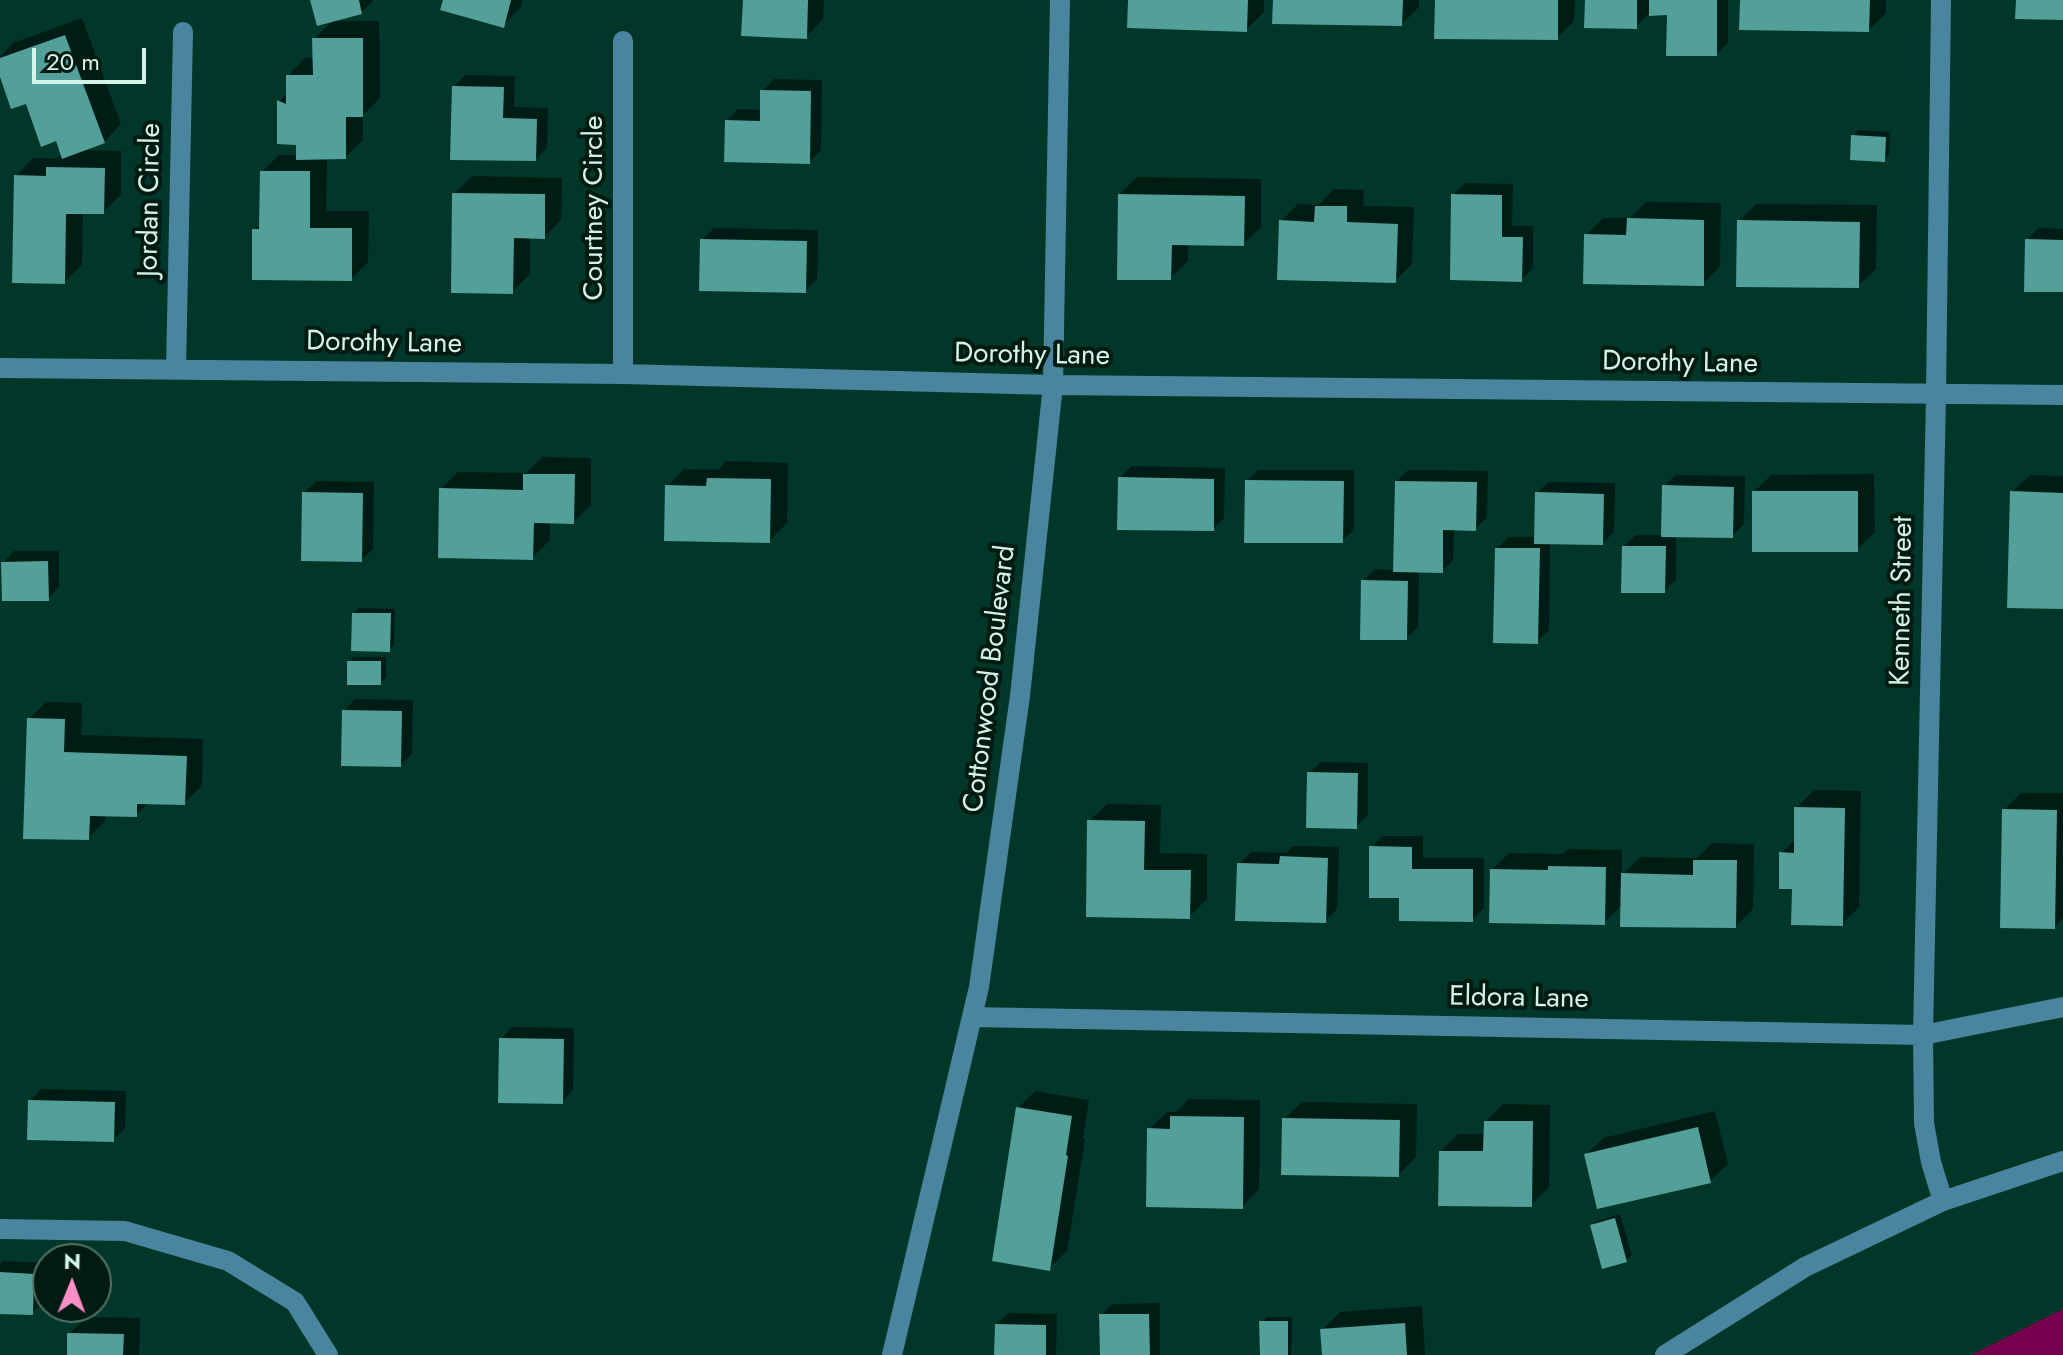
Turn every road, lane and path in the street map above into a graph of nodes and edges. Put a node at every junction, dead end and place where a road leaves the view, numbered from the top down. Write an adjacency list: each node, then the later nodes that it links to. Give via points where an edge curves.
1 (1060, 0): 8 (street, Cottonwood Boulevard)
2 (1941, 0): 9 (street, Kenneth Street)
3 (183, 32): 6 (street, Jordan Circle)
4 (623, 41): 7 (street, Courtney Circle)
5 (0, 368): 6 (street, Dorothy Lane)
6 (176, 369): 7 (street, Dorothy Lane)
7 (623, 374): 8 (street, Dorothy Lane)
8 (1053, 385): 9 (street, Dorothy Lane); 12 (street, Cottonwood Boulevard, via 1020,696)
9 (1936, 395): 10 (street, Dorothy Lane); 13 (street, Kenneth Street)
10 (2063, 395)
11 (2063, 1007): 13 (street, Eldora Lane)
12 (972, 1017): 13 (street, Eldora Lane); 18 (street, Cottonwood Boulevard)
13 (1923, 1035): 15 (street, Kenneth Street, via 1924,1123)
14 (2063, 1161): 15 (street)
15 (1943, 1201): 19 (street, via 1805,1267)
16 (0, 1229): 17 (street, via 125,1231 228,1261 295,1302)
17 (328, 1355)
18 (892, 1355)
19 (1665, 1355)

